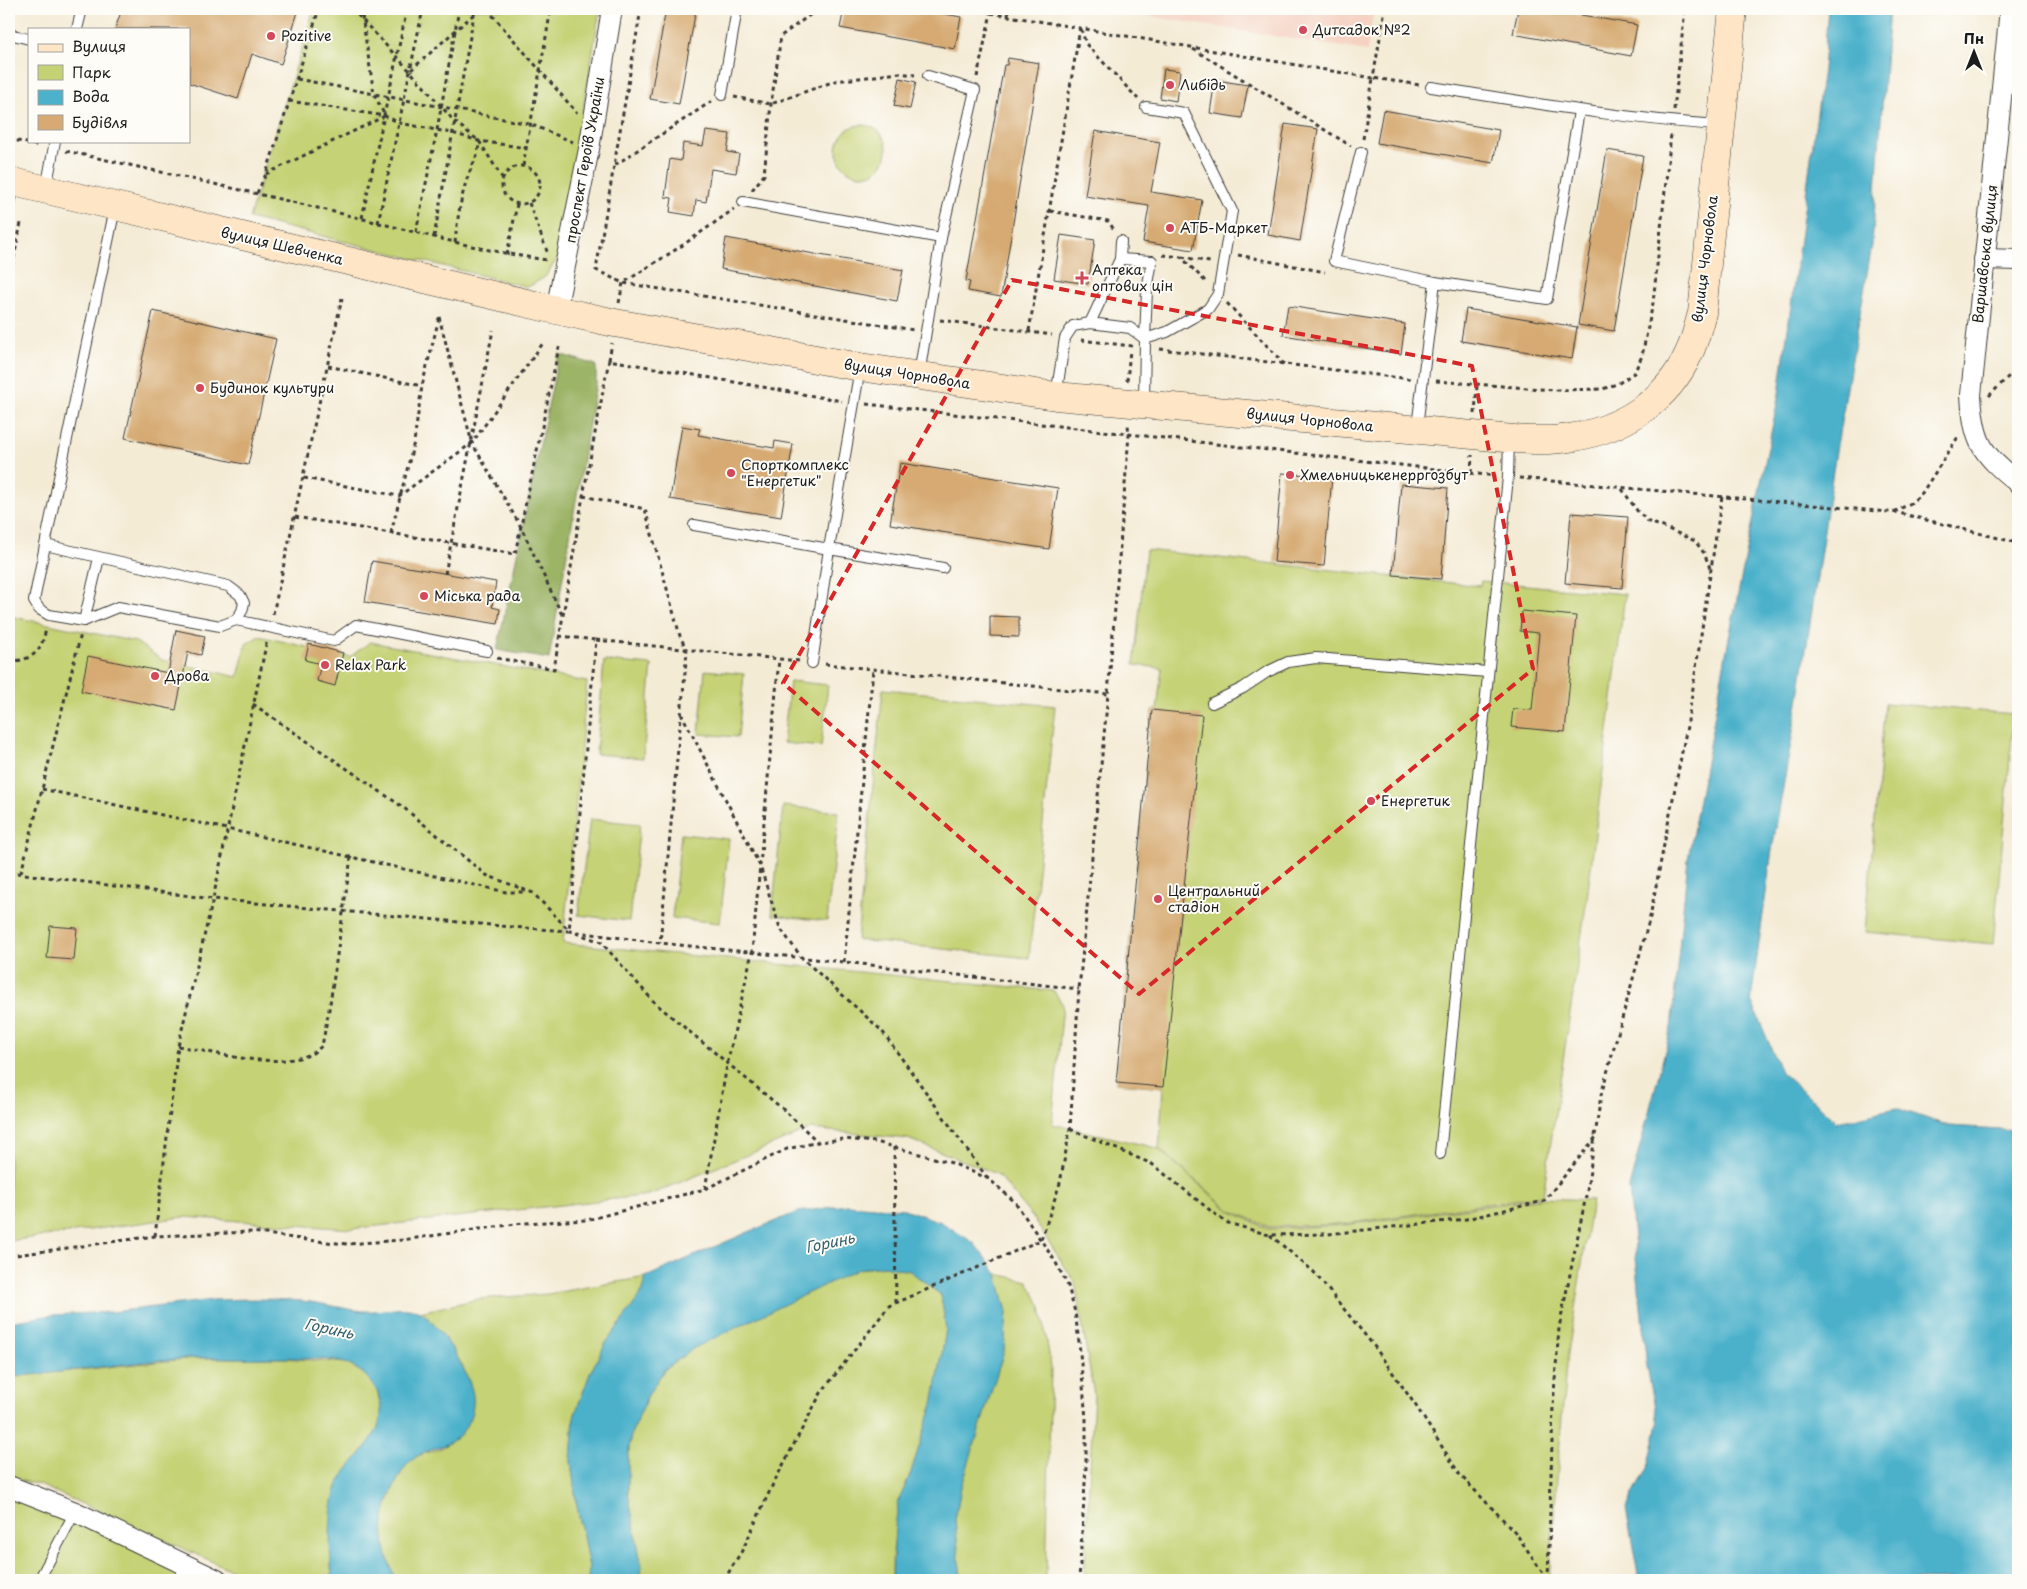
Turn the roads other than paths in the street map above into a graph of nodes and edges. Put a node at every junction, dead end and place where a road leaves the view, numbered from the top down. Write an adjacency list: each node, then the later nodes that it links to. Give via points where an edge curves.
1 (82, 9): 6 (lane)
2 (612, 9): 28 (street, проспект Героїв України, via 589,149)
3 (737, 9): 12 (lane)
4 (1733, 9): 15 (street, вулиця Чорновола)
5 (2010, 9): 10 (street, Варшавська вулиця)
6 (77, 28)
7 (9, 34): 8 (lane)
8 (28, 39)
9 (928, 76): 22 (lane, via 975,90)
10 (2011, 79): 25 (street, Варшавська вулиця)
11 (1431, 87): 14 (lane)
12 (722, 95)
13 (1146, 107): 30 (lane, via 1184,113 1232,212 1218,294 1208,309)
14 (1579, 111): 15 (lane); 27 (lane, via 1547,299)
15 (1720, 126): 36 (street, вулиця Чорновола, via 1702,313 1690,352 1672,384 1648,407 1593,432 1568,438)
16 (54, 145): 19 (lane)
17 (1361, 152): 27 (lane, via 1334,260)
18 (11, 190): 19 (street, вулиця Шевченка)
19 (45, 190): 21 (street, вулиця Шевченка)
20 (743, 202): 22 (lane)
21 (115, 207): 28 (street, вулиця Шевченка); 39 (lane)
22 (941, 238): 32 (lane)
23 (1121, 241): 24 (lane)
24 (1120, 259): 29 (lane); 30 (lane, via 1152,260)
25 (1984, 259): 26 (street); 37 (street, Варшавська вулиця, via 1971,395 1973,417 1984,452)
26 (2018, 260)
27 (1435, 282): 35 (lane)
28 (556, 310): 31 (street, вулиця Чорновола)
29 (1090, 323): 30 (lane, via 1130,328); 33 (lane, via 1074,326 1065,338)
30 (1145, 343): 34 (lane)
31 (860, 367): 32 (street, вулиця Чорновола); 40 (lane)
32 (919, 376): 33 (street, вулиця Чорновола)
33 (1056, 396): 34 (street, вулиця Чорновола)
34 (1144, 404): 35 (street, вулиця Чорновола)
35 (1416, 430): 36 (street, вулиця Чорновола)
36 (1509, 438): 47 (lane, via 1508,477)
37 (2018, 483)
38 (694, 525): 40 (lane)
39 (45, 545): 41 (lane); 44 (lane, via 34,601 49,615)
40 (829, 548): 42 (lane); 46 (lane)
41 (99, 558): 43 (lane, via 228,586 240,595 244,604); 44 (lane)
42 (943, 568)
43 (236, 620): 44 (lane, via 220,626 118,607); 45 (lane, via 334,641 356,625)
44 (84, 621)
45 (487, 650)
46 (812, 662)
47 (1487, 672): 48 (lane, via 1316,658 1288,662); 49 (lane)
48 (1212, 703)
49 (1440, 1154)
50 (9, 1486): 51 (street)
51 (75, 1512): 52 (street); 53 (lane)
52 (182, 1572): 54 (street)
53 (39, 1580)
54 (217, 1580)

